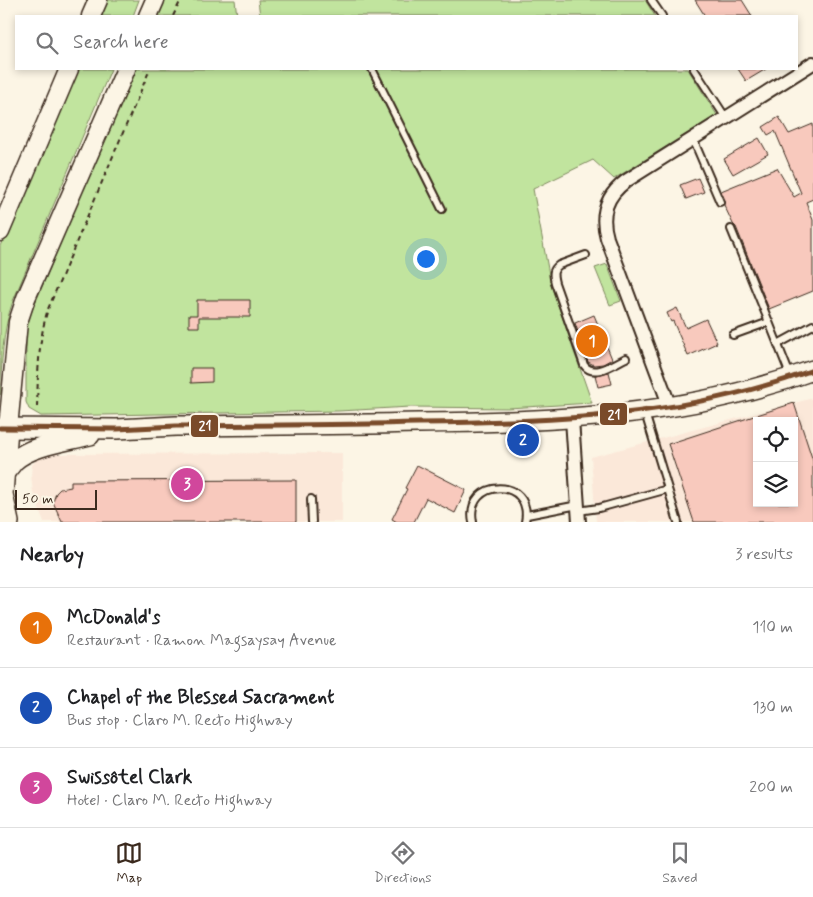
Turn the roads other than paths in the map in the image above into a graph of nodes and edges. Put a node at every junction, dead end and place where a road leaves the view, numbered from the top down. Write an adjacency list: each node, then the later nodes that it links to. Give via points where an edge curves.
1 (98, 0): 4 (main road)
2 (155, 0): 5 (main road)
3 (651, 0): 6 (lane)
4 (91, 15)
5 (148, 15)
6 (661, 15)
7 (813, 63): 12 (street)
8 (69, 70): 17 (main road)
9 (126, 70): 29 (main road, via 26,298 18,322)
10 (372, 70): 15 (lane)
11 (695, 70): 12 (lane)
12 (726, 118): 13 (street)
13 (693, 139): 14 (lane); 26 (street, via 617,188 605,209 604,219 607,238)
14 (720, 202)
15 (442, 210)
16 (731, 230): 19 (lane)
17 (0, 232)
18 (586, 255): 23 (lane, via 559,265 553,274 584,365 595,372)
19 (769, 322): 21 (lane); 22 (lane)
20 (813, 325): 22 (lane)
21 (733, 335)
22 (778, 344): 25 (lane)
23 (626, 358)
24 (813, 370): 25 (main road)
25 (791, 378): 26 (main road)
26 (670, 407): 27 (main road)
27 (644, 411): 28 (main road); 32 (lane)
28 (572, 419): 30 (main road); 34 (street)
29 (4, 428): 30 (main road); 31 (main road)
30 (116, 429): 31 (main road, via 37,449 15,460)
31 (4, 474): 36 (main road, via 3,494)
32 (668, 489): 34 (lane); 39 (lane)
33 (311, 499): 37 (lane)
34 (578, 513): 35 (lane)
35 (526, 519): 38 (lane, via 525,507 515,492 498,488 489,489 476,500 472,508)
36 (9, 522)
37 (312, 522)
38 (473, 522)
39 (678, 522)

